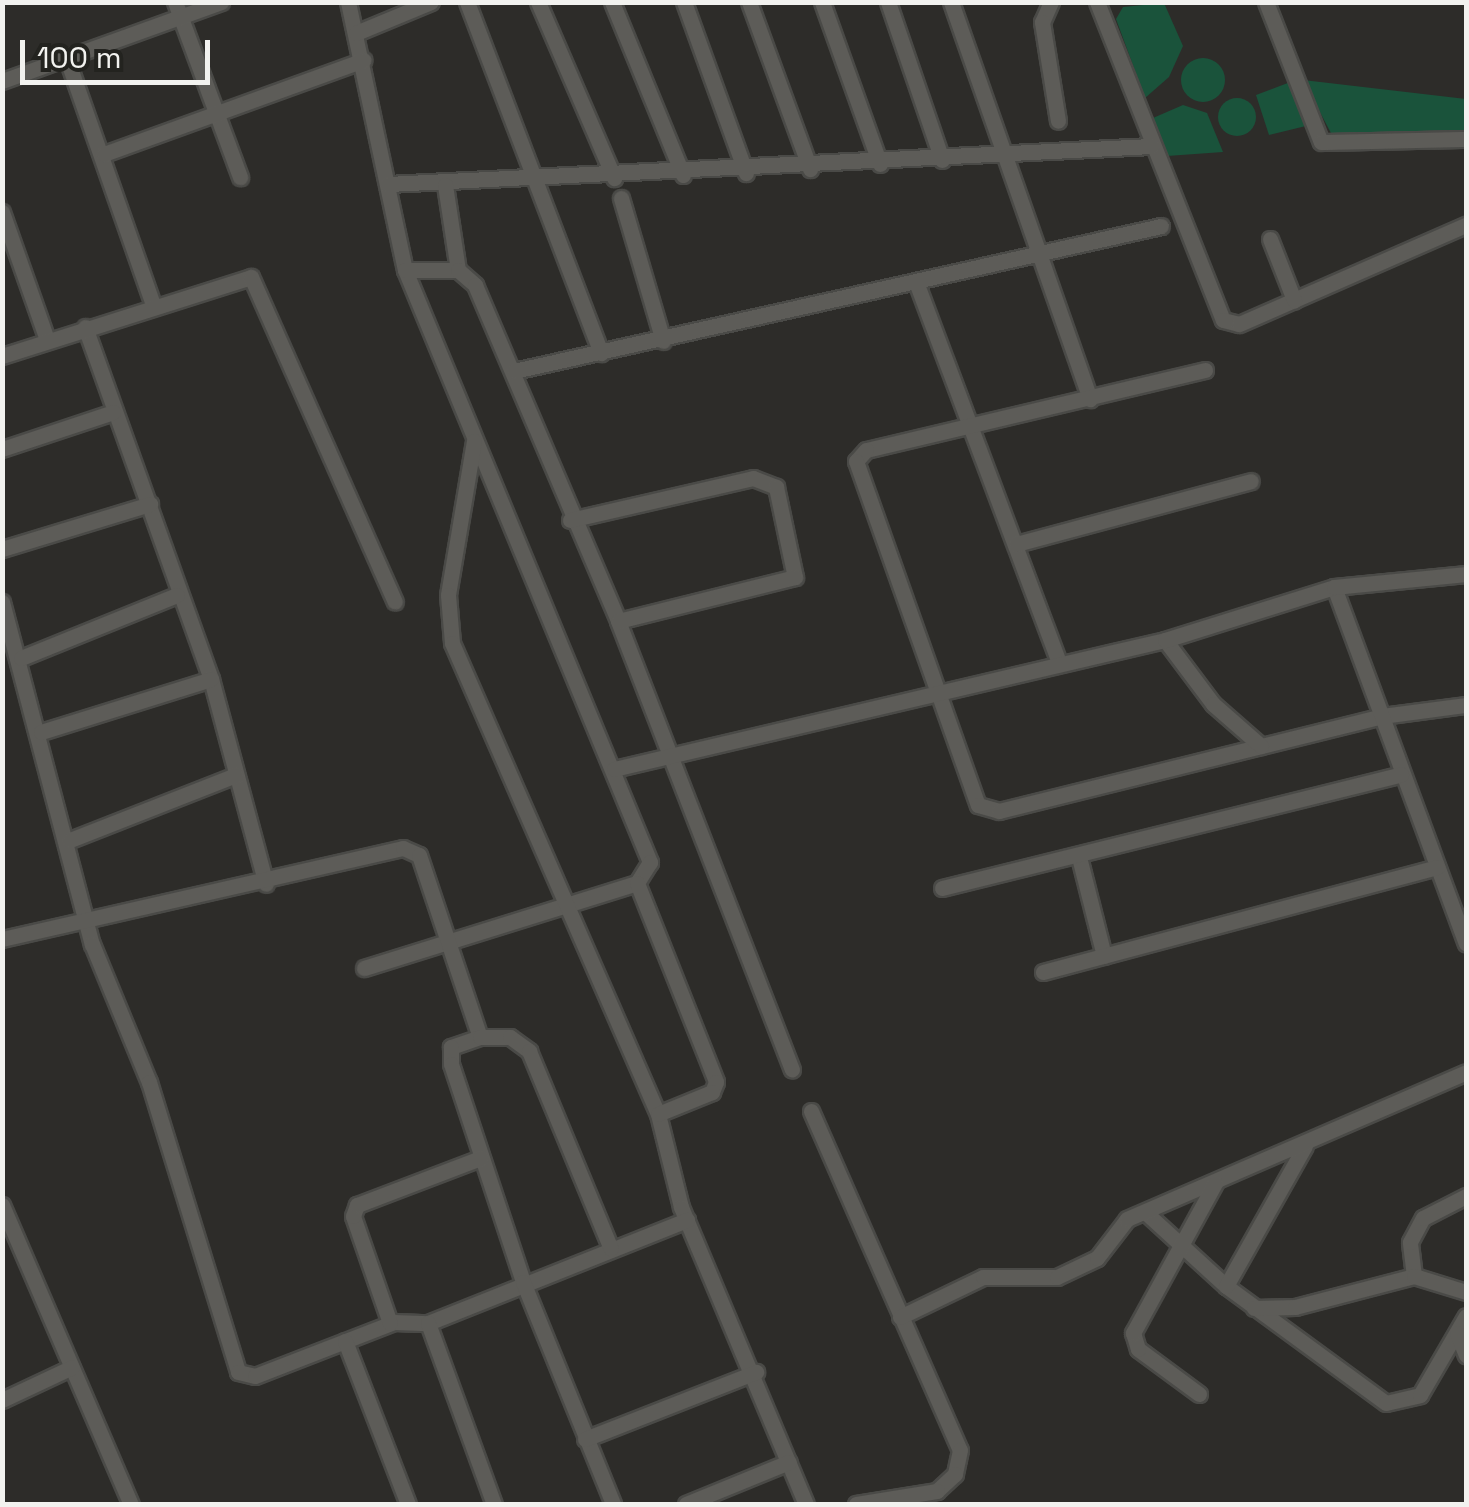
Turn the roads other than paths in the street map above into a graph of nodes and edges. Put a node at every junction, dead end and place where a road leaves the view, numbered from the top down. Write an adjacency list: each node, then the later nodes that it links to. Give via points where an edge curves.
1 (221, 2): 15 (street)
2 (348, 2): 16 (street)
3 (431, 2): 16 (street)
4 (467, 2): 33 (street)
5 (538, 2): 32 (street)
6 (612, 2): 30 (street)
7 (684, 2): 29 (street)
8 (749, 2): 28 (street)
9 (822, 2): 27 (street)
10 (888, 2): 26 (street)
11 (951, 2): 25 (street)
12 (1050, 2): 21 (street, via 1042,22)
13 (1097, 2): 23 (street)
14 (1266, 2): 22 (street, via 1321,142)
15 (177, 10): 17 (street); 20 (street)
16 (356, 33): 18 (street)
17 (67, 59): 19 (street); 24 (street)
18 (363, 60): 20 (street); 34 (street)
19 (2, 81)
20 (215, 113): 24 (street); 31 (street)
21 (1058, 121)
22 (1466, 139)
23 (1152, 146): 25 (street); 45 (street, via 1222,320 1239,324)
24 (104, 154): 46 (street)
25 (1004, 156): 26 (street); 41 (street)
26 (942, 160): 27 (street)
27 (880, 164): 28 (street)
28 (810, 168): 29 (street)
29 (746, 173): 30 (street)
30 (683, 175): 32 (street)
31 (240, 177)
32 (614, 178): 33 (street)
33 (539, 181): 35 (street); 50 (street)
34 (388, 184): 35 (street); 42 (street)
35 (445, 185): 43 (street)
36 (621, 198): 49 (street)
37 (2, 212): 48 (street)
38 (1466, 225): 45 (street)
39 (1161, 226): 41 (street)
40 (1270, 239): 45 (street)
41 (1036, 254): 44 (street); 54 (street)
42 (405, 270): 43 (street); 57 (street)
43 (458, 270): 53 (street)
44 (916, 282): 49 (street); 56 (street)
45 (1294, 300)
46 (154, 305): 47 (street); 68 (street, via 241,277 261,286)
47 (85, 328): 48 (street); 55 (street)
48 (47, 340): 51 (street)
49 (664, 340): 50 (street)
50 (601, 353): 53 (street)
51 (2, 356)
52 (1205, 370): 54 (street)
53 (514, 371): 61 (street)
54 (1090, 399): 56 (street)
55 (113, 412): 58 (street); 60 (street)
56 (971, 425): 62 (street); 74 (street, via 866,450 856,461)
57 (474, 441): 80 (street); 89 (street, via 448,628)
58 (2, 449)
59 (1251, 481): 62 (street)
60 (150, 504): 63 (street); 66 (street)
61 (570, 520): 69 (street); 69 (street, via 753,478 776,487 795,577)
62 (1016, 544): 72 (street)
63 (2, 549)
64 (1466, 574): 65 (street)
65 (1334, 586): 70 (street); 76 (street)
66 (177, 595): 71 (street); 73 (street)
67 (2, 602): 71 (street)
68 (395, 602)
69 (618, 620): 79 (street)
70 (1165, 640): 72 (street); 78 (street, via 1213,704)
71 (21, 658): 77 (street)
72 (1060, 662): 74 (street)
73 (210, 679): 77 (street); 82 (street)
74 (936, 694): 78 (street, via 986,812); 79 (street)
75 (1466, 705): 76 (street)
76 (1382, 716): 78 (street); 81 (street)
77 (41, 732): 83 (street)
78 (1260, 746)
79 (671, 756): 80 (street); 98 (street)
80 (614, 769): 86 (street, via 650,856)
81 (1401, 774): 84 (street); 85 (street)
82 (236, 775): 83 (street); 87 (street)
83 (70, 840): 90 (street)
84 (1079, 858): 88 (street); 94 (street)
85 (1437, 867): 93 (street); 94 (street)
86 (637, 883): 89 (street); 101 (street, via 716,1082 709,1094)
87 (266, 884): 90 (street); 92 (street, via 412,850)
88 (942, 888)
89 (566, 903): 92 (street); 101 (street)
90 (88, 922): 91 (street); 121 (street, via 149,1082 232,1366 255,1376)
91 (2, 939)
92 (446, 942): 95 (street); 97 (street)
93 (1466, 943)
94 (1104, 956): 96 (street)
95 (364, 968)
96 (1044, 972)
97 (480, 1037): 103 (street, via 450,1055); 110 (street, via 510,1037 530,1051)
98 (792, 1069)
99 (1466, 1072): 102 (street)
100 (811, 1111): 117 (street)
101 (658, 1114): 108 (street)
102 (1306, 1144): 104 (street); 113 (street)
103 (481, 1158): 112 (street); 119 (street, via 357,1205 353,1216)
104 (1215, 1182): 107 (street); 109 (street)
105 (1466, 1196): 111 (street, via 1423,1218 1410,1242)
106 (2, 1205): 123 (street)
107 (1145, 1212): 109 (street); 117 (street, via 1121,1223 1097,1258 1057,1278 982,1277)
108 (686, 1220): 110 (street); 124 (street)
109 (1180, 1241): 113 (street); 125 (street, via 1135,1319 1134,1340)
110 (611, 1249): 112 (street)
111 (1414, 1276): 114 (street); 115 (street, via 1295,1308)
112 (523, 1282): 118 (street); 127 (street)
113 (1226, 1286): 115 (street)
114 (1466, 1292)
115 (1254, 1308): 120 (street, via 1397,1404 1420,1395)
116 (1466, 1316): 120 (street)
117 (900, 1317): 135 (street, via 952,1428 956,1474 937,1491)
118 (428, 1323): 119 (street); 129 (street)
119 (390, 1324): 121 (street)
120 (1457, 1333): 122 (street)
121 (345, 1341): 131 (street)
122 (1466, 1354)
123 (72, 1368): 126 (street); 130 (street)
124 (756, 1372): 127 (street); 128 (street)
125 (1199, 1394)
126 (2, 1400)
127 (586, 1439): 132 (street)
128 (789, 1462): 133 (street); 134 (street)
129 (488, 1503)
130 (132, 1504)
131 (408, 1504)
132 (614, 1504)
133 (686, 1504)
134 (806, 1504)
135 (856, 1504)

